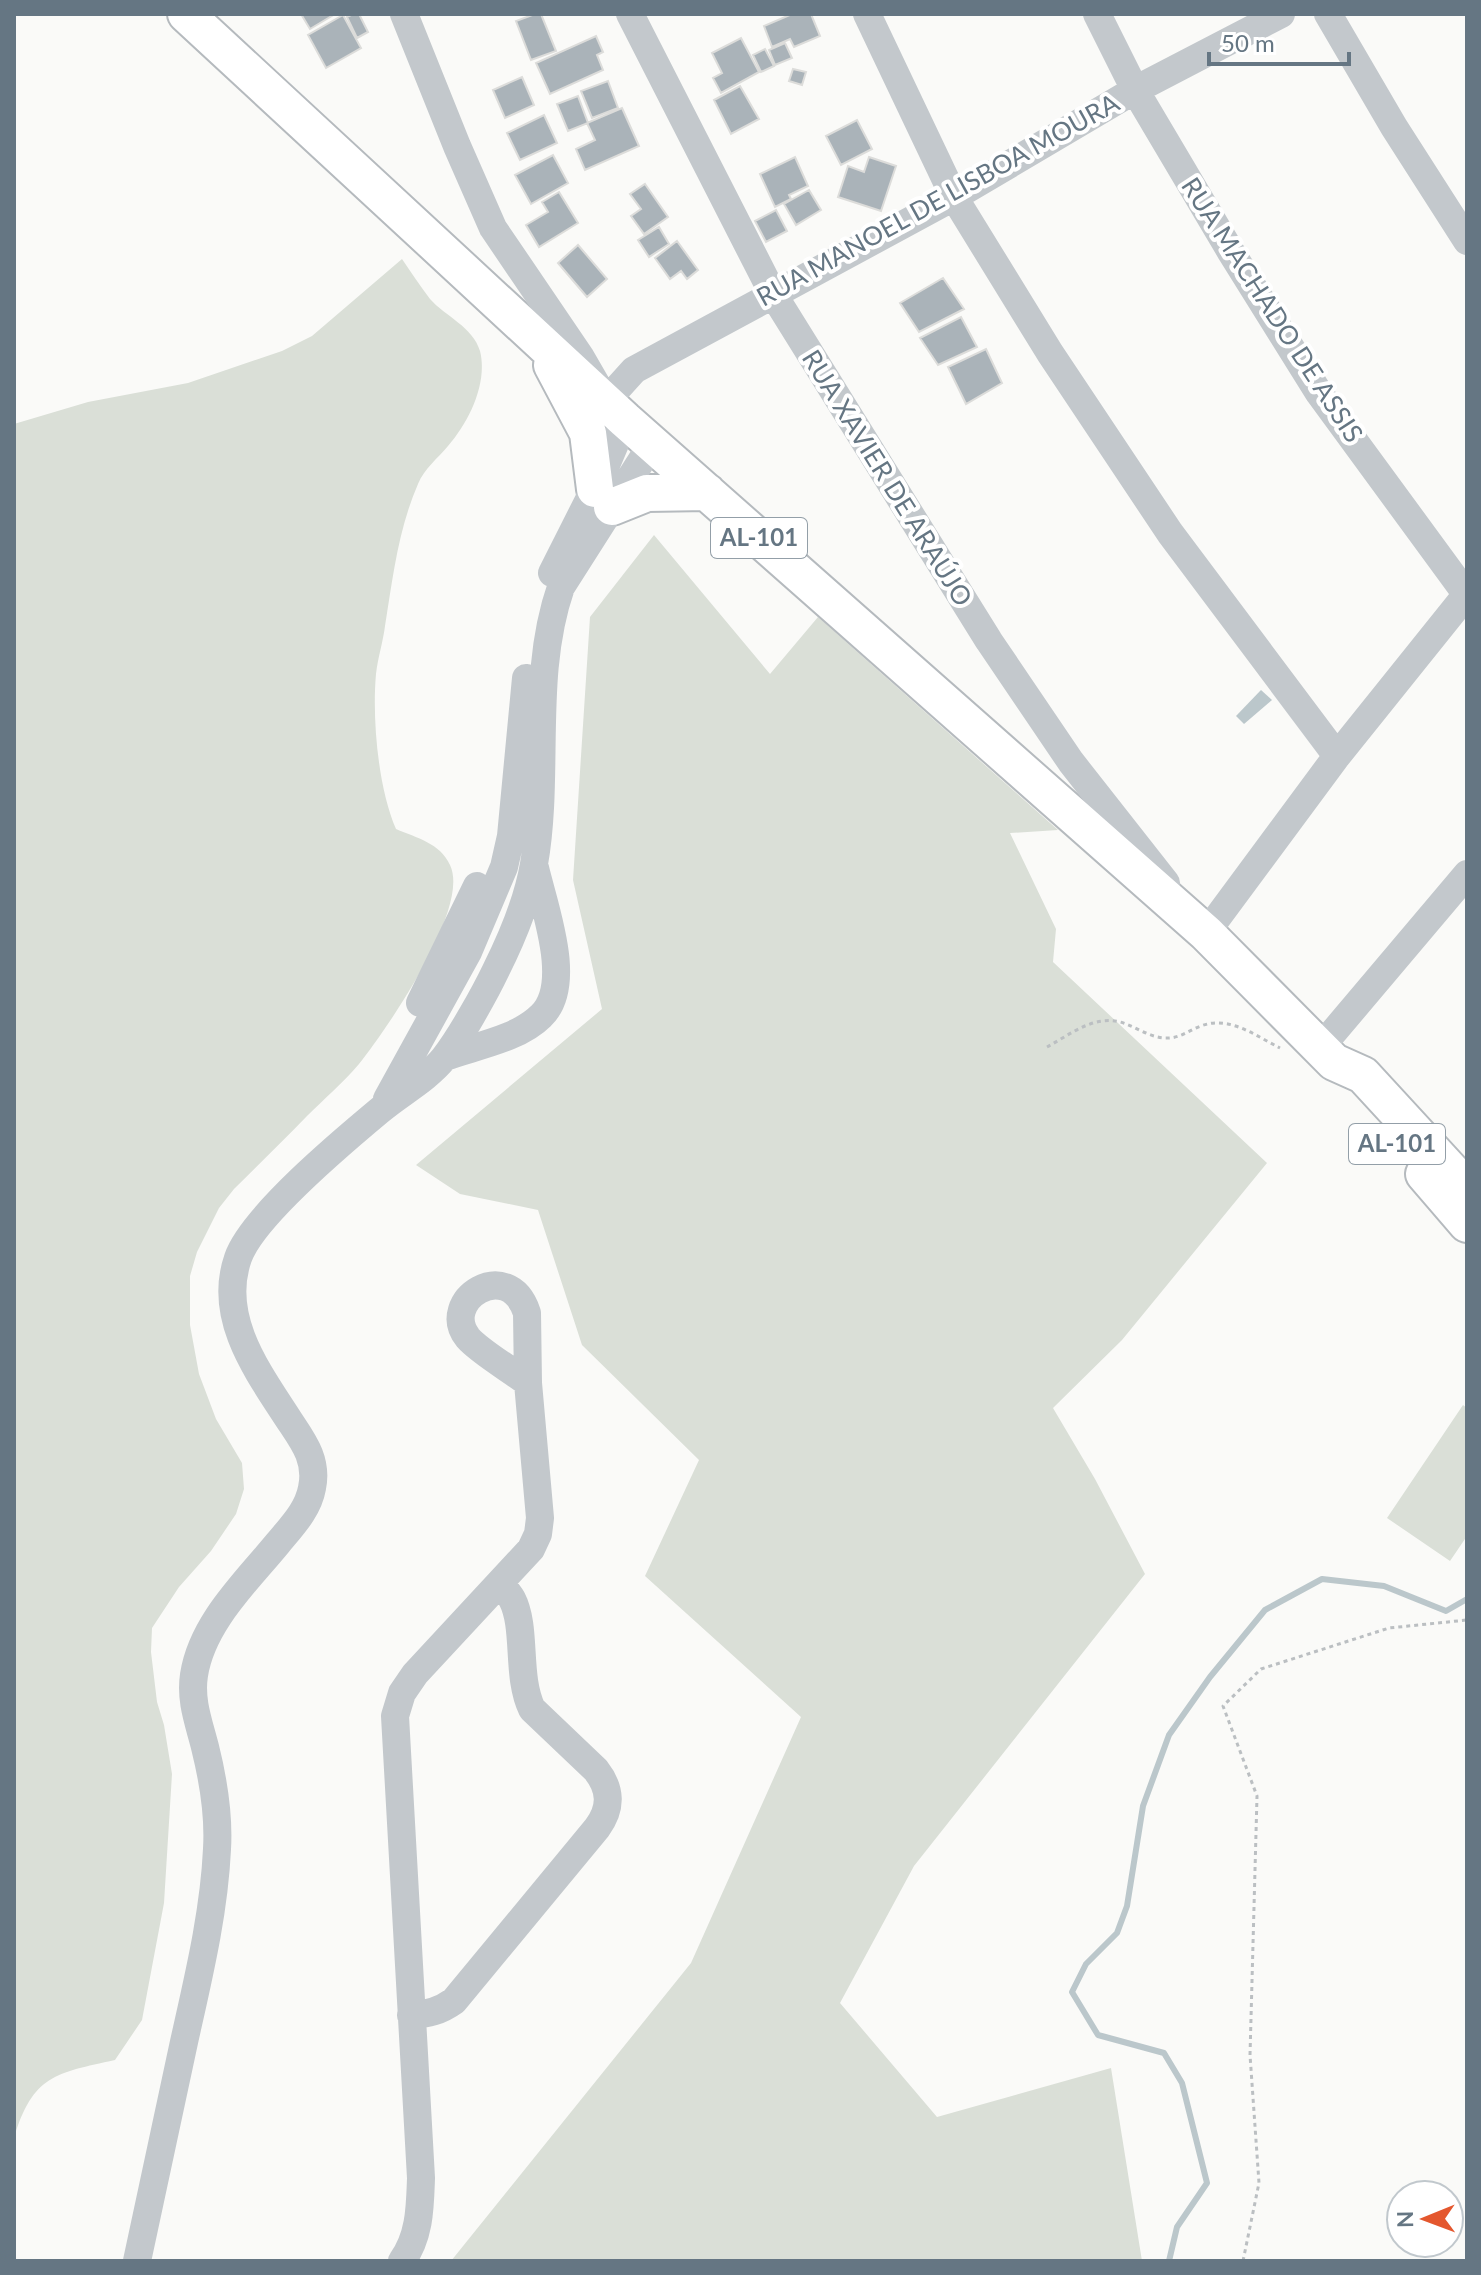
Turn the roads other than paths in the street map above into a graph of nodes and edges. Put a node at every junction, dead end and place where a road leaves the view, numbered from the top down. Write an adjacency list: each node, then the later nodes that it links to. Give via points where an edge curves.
1 (186, 14): 12 (main road, AL-101)
2 (404, 14): 13 (street, via 493,228)
3 (630, 14): 11 (street, RUA XAVIER DE ARAÚJO)
4 (867, 14): 9 (street)
5 (1097, 14): 8 (street, RUA MACHADO DE ASSIS)
6 (1281, 14): 8 (street, RUA MANOEL DE LISBOA MOURA)
7 (1328, 14): 10 (street)
8 (1135, 90): 9 (street, RUA MANOEL DE LISBOA MOURA); 17 (street, RUA MACHADO DE ASSIS, via 1319,393)
9 (954, 197): 11 (street, RUA MANOEL DE LISBOA MOURA); 18 (street, via 1170,533)
10 (1467, 241)
11 (773, 294): 13 (street, RUA MANOEL DE LISBOA MOURA, via 634,370); 21 (street, RUA XAVIER DE ARAÚJO, via 989,641 1071,762)
12 (544, 345): 13 (main road, AL-101); 16 (main road, via 588,433)
13 (615, 410): 14 (main road, AL-101); 16 (street, RUA MANOEL DE LISBOA MOURA)
14 (652, 444): 15 (main road, AL-101); 16 (street)
15 (707, 492): 16 (main road); 21 (main road, AL-101)
16 (604, 498): 19 (street, via 561,587 547,641); 24 (street, via 533,615 504,867 468,952)
17 (1467, 595): 18 (street)
18 (1337, 756): 21 (street)
19 (534, 864): 23 (street, via 496,970); 23 (street, via 555,959 553,999 528,1026)
20 (1467, 874): 22 (street)
21 (1196, 924): 22 (main road, AL-101)
22 (1327, 1055): 25 (main road, AL-101, via 1363,1075); 26 (main road, AL-101, via 1347,1091)
23 (445, 1057): 24 (street)
24 (380, 1110): 30 (street, via 254,1228 238,1258 231,1291 235,1325 249,1356 305,1442 313,1463 313,1486 306,1507 222,1611 203,1642 193,1676 194,1712 215,1804 213,1898)
25 (1467, 1188)
26 (1467, 1224)
27 (528, 1383): 28 (street, via 538,1534)
28 (500, 1583): 29 (street, via 415,1674 395,1716); 29 (street, via 513,1600 525,1695 532,1709 604,1780 608,1805 605,1818 454,2001 441,2010)
29 (411, 2015): 31 (street, via 420,2216)
30 (137, 2261)
31 (402, 2261)

